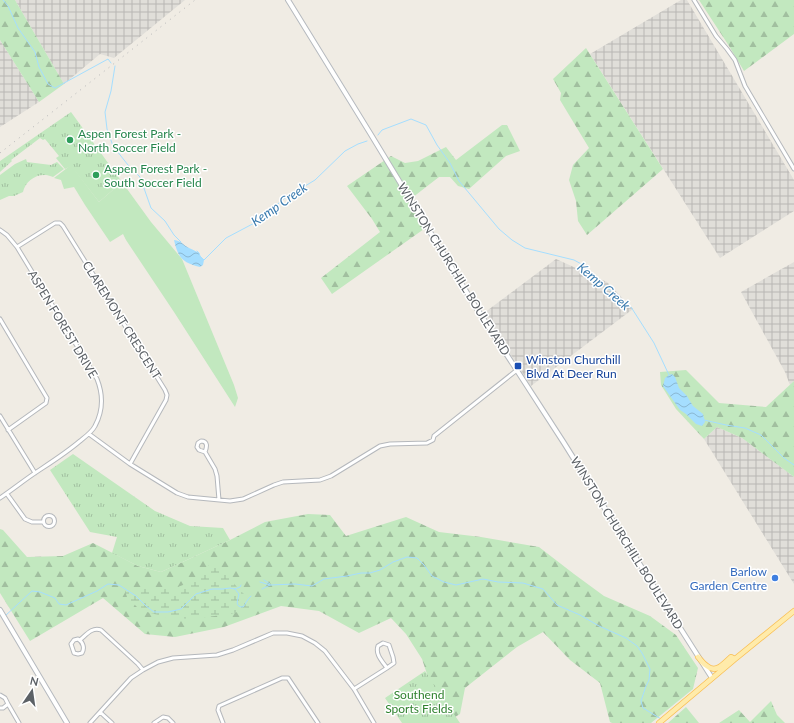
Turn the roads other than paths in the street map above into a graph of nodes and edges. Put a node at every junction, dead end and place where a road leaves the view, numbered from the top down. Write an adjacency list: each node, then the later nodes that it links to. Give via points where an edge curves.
1 (288, 0): 7 (main road, WINSTON CHURCHILL BOULEVARD)
2 (694, 0): 3 (street, via 734,60 745,86)
3 (794, 169)
4 (0, 230): 5 (street, ASPEN FOREST DRIVE)
5 (17, 247): 10 (street, ASPEN FOREST DRIVE, via 99,383 101,407 95,428); 12 (street, CLAREMONT CRESCENT, via 60,223 165,390 166,400)
6 (0, 319): 9 (street, via 47,398 46,403)
7 (517, 370): 16 (street, via 427,443 380,446 320,480 283,482 237,501); 21 (main road, WINSTON CHURCHILL BOULEVARD)
8 (0, 416): 9 (street)
9 (8, 430): 13 (street)
10 (89, 434): 12 (street); 13 (street, ASPEN FOREST DRIVE)
11 (205, 452): 16 (street, via 215,469)
12 (130, 464): 16 (street, via 188,498)
13 (35, 473): 14 (street, ASPEN FOREST DRIVE)
14 (7, 494): 15 (street, ASPEN FOREST DRIVE); 17 (street, via 25,519)
15 (0, 498)
16 (220, 500)
17 (43, 522)
18 (0, 610): 32 (main road)
19 (794, 611): 22 (main road)
20 (80, 640): 20 (street, via 71,642 75,654 83,651); 24 (street, via 92,630 101,630)
21 (698, 657): 22 (main road, via 711,669 718,668 732,658); 25 (main road, WINSTON CHURCHILL BOULEVARD)
22 (735, 659): 25 (main road)
23 (387, 668): 23 (street, via 376,648 383,643 388,645 394,662); 26 (street)
24 (142, 670): 26 (street, via 173,658 216,655 273,633 287,633 302,636 325,651); 30 (street, via 131,678)
25 (712, 678): 40 (main road)
26 (354, 689): 39 (street)
27 (0, 695): 28 (street)
28 (8, 704): 29 (street); 31 (street)
29 (0, 708)
30 (100, 712): 33 (street); 34 (street)
31 (19, 723)
32 (67, 723)
33 (90, 723)
34 (112, 723)
35 (154, 723): 36 (street, via 162,717)
36 (173, 723)
37 (223, 723): 38 (street, via 219,706 282,678 288,678)
38 (318, 723)
39 (374, 723)
40 (659, 723)

